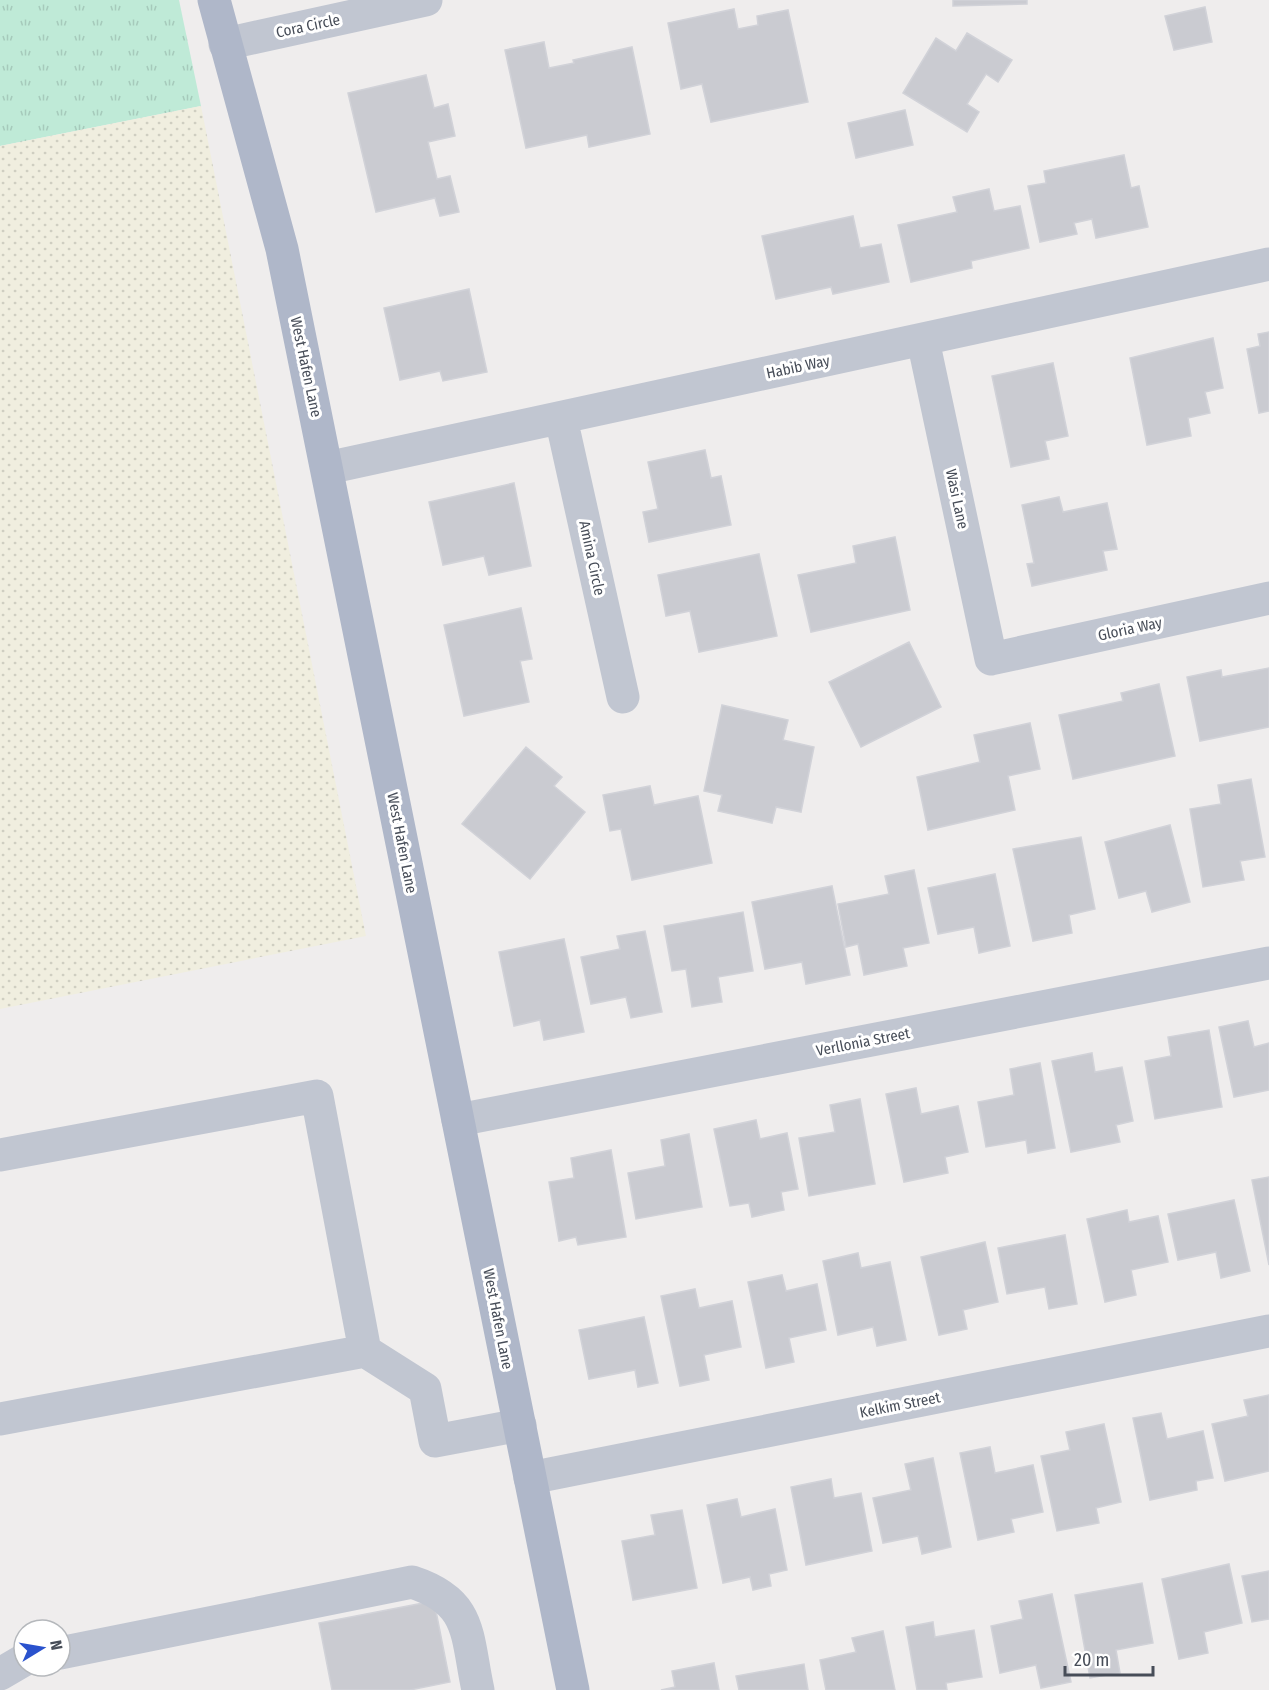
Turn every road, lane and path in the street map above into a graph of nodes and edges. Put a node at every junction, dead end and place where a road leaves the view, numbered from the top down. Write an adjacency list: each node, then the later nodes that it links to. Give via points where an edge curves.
1 (214, 0): 3 (main road, West Hafen Lane)
2 (426, 0): 3 (street, Cora Circle)
3 (225, 44): 7 (main road, West Hafen Lane, via 282,249)
4 (1269, 264): 5 (street, Habib Way)
5 (923, 340): 6 (street, Habib Way); 9 (street, Wasi Lane)
6 (561, 418): 7 (street, Habib Way); 10 (street, Amina Circle)
7 (327, 468): 12 (main road, West Hafen Lane)
8 (1269, 598): 9 (street, Gloria Way)
9 (992, 659)
10 (623, 697)
11 (1269, 963): 12 (street, Verllonia Street)
12 (458, 1120): 17 (main road, West Hafen Lane)
13 (0, 1155): 15 (street, via 317,1096)
14 (1269, 1331): 18 (street, Kelkim Street)
15 (365, 1351): 16 (street); 17 (street, via 424,1389 435,1441)
16 (0, 1419)
17 (520, 1425): 18 (main road, West Hafen Lane)
18 (530, 1478): 21 (main road, West Hafen Lane)
19 (72, 1651): 20 (street, via 412,1582 437,1590 456,1606)
20 (478, 1690)
21 (573, 1690)

